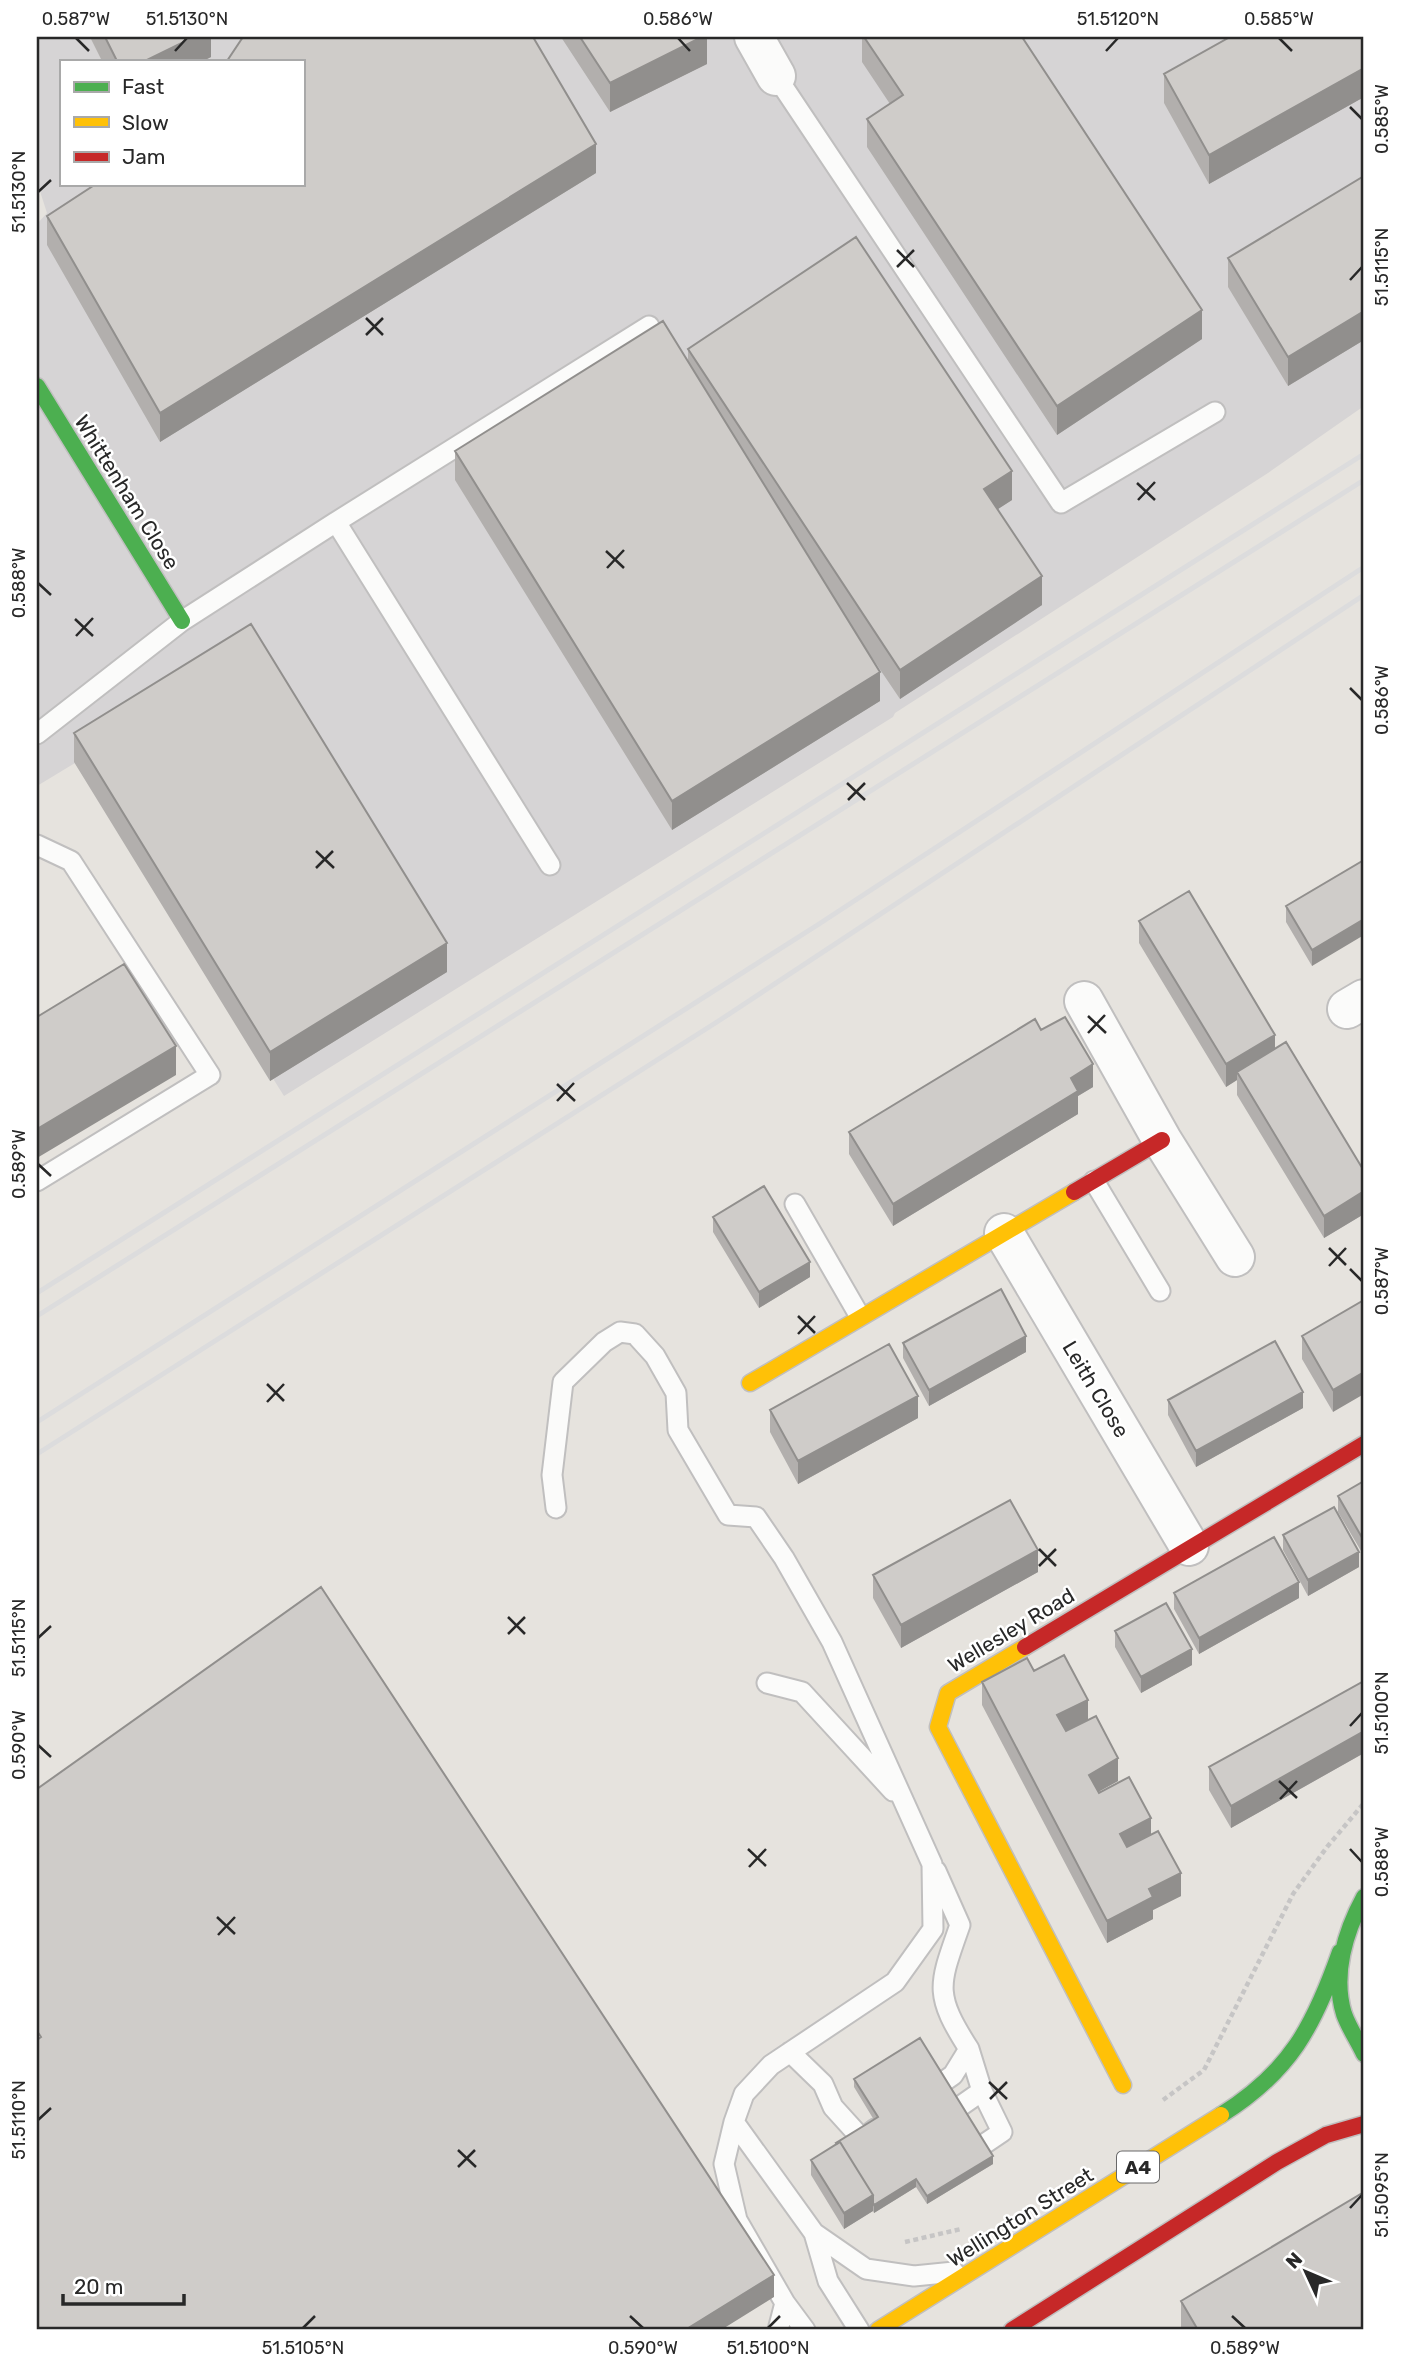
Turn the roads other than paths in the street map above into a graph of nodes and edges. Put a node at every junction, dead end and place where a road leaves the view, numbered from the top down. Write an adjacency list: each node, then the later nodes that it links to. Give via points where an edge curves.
1 (754, 37): 2 (street)
2 (776, 76): 5 (lane, via 1061,503)
3 (649, 326): 6 (lane)
4 (37, 386): 7 (street, Whittenham Close)
5 (1215, 412)
6 (336, 522): 7 (lane); 10 (lane)
7 (182, 621): 8 (lane)
8 (37, 734)
9 (37, 845): 13 (lane, via 71,861 210,1075)
10 (550, 865)
11 (1084, 1000): 12 (street)
12 (1162, 1140): 14 (street); 17 (street)
13 (37, 1181)
14 (1094, 1181): 16 (street); 18 (lane)
15 (795, 1204): 19 (lane)
16 (1004, 1233): 19 (street); 23 (street, Leith Close)
17 (1235, 1257)
18 (1160, 1291)
19 (859, 1315): 20 (street)
20 (750, 1383)
21 (1364, 1444): 23 (street, Wellesley Road)
22 (556, 1508): 25 (lane, via 552,1475 563,1382 604,1342 620,1332 635,1334 656,1356 676,1393 678,1430 728,1515 756,1517 785,1558 832,1642)
23 (1189, 1546): 32 (street, Wellesley Road, via 948,1693 938,1727)
24 (767, 1683): 25 (lane, via 802,1692)
25 (906, 1805): 26 (lane)
26 (932, 1864): 29 (lane, via 960,1925 942,1976 945,2013); 30 (lane, via 933,1929 895,1982)
27 (1364, 1897): 28 (street, Wellington Street, via 1349,1922)
28 (1340, 1952): 31 (street, via 1343,2010); 39 (street, Wellington Street / A4, via 1323,2000 1293,2054 1251,2096)
29 (969, 2049): 30 (lane, via 953,2075 902,2111 868,2146 833,2107 823,2084); 33 (lane)
30 (790, 2052): 34 (lane, via 744,2094)
31 (1364, 2054)
32 (1124, 2085)
33 (982, 2091): 36 (lane); 37 (lane, via 1002,2132)
34 (734, 2122): 38 (lane); 40 (lane, via 724,2164 737,2220)
35 (1364, 2124): 45 (street, via 1326,2135 1278,2162)
36 (926, 2130)
37 (948, 2169)
38 (814, 2232): 39 (lane, via 869,2271 914,2276); 43 (lane, via 828,2281)
39 (975, 2270): 44 (street, Wellington Street / A4)
40 (785, 2303): 41 (lane); 42 (lane)
41 (778, 2330)
42 (805, 2330)
43 (859, 2330)
44 (878, 2330)
45 (1012, 2330)

